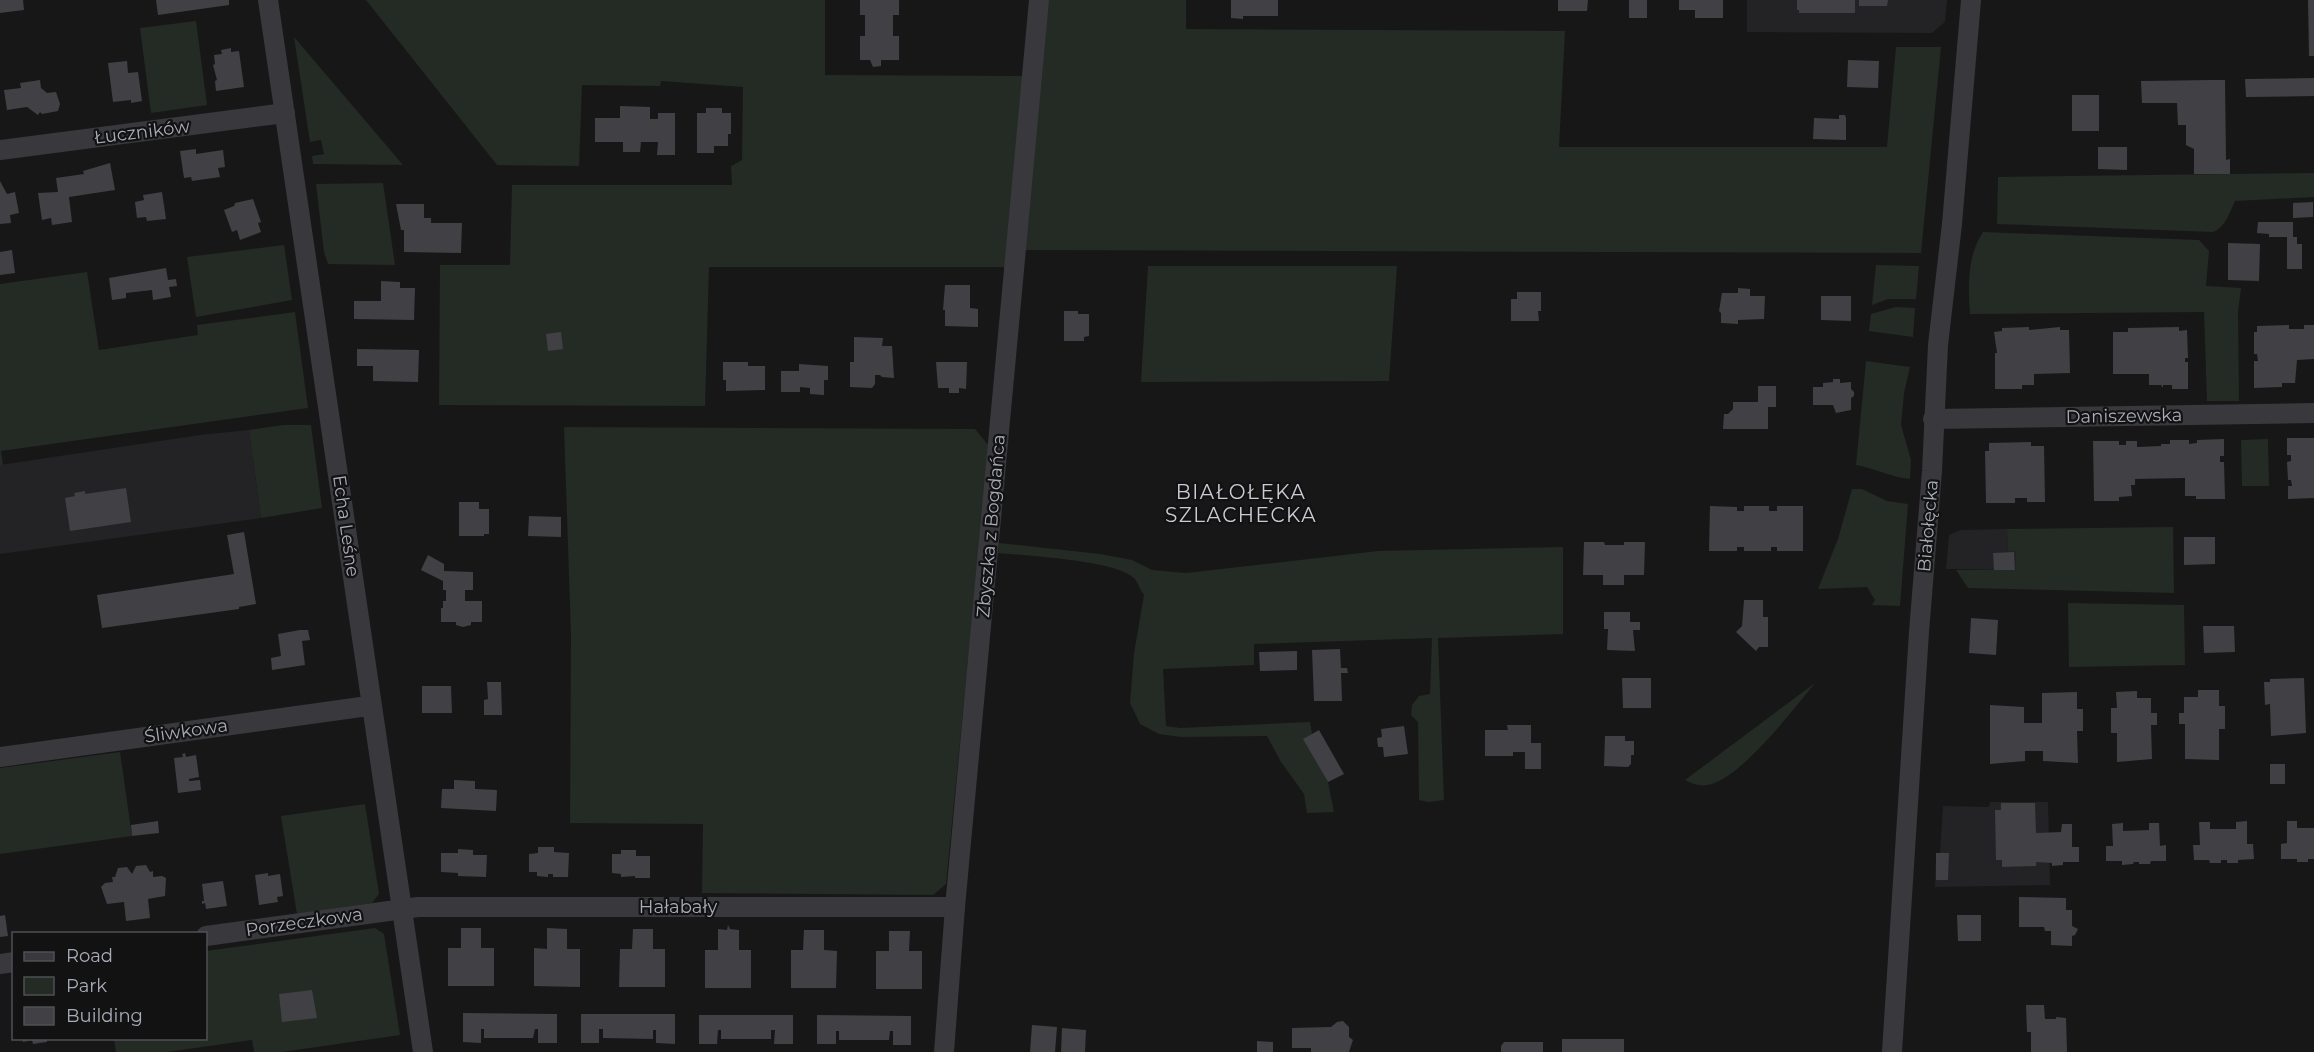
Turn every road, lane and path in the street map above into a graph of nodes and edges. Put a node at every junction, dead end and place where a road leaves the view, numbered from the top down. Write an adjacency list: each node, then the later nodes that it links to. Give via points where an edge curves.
1 (268, 0): 4 (street, Echa Leśne)
2 (1039, 0): 10 (street, Zbyszka z Bogdańca)
3 (1971, 0): 7 (street, Białołęcka)
4 (285, 113): 5 (street, Łuczników); 8 (street, Echa Leśne)
5 (0, 150)
6 (2314, 413): 7 (street, Daniszewska)
7 (1933, 419): 15 (street, Białołęcka)
8 (372, 707): 9 (street, Śliwkowa); 11 (street, Echa Leśne)
9 (0, 758)
10 (955, 907): 11 (street, Hałabały); 14 (street, Zbyszka z Bogdańca)
11 (402, 908): 12 (street, Porzeczkowa); 13 (street, Echa Leśne)
12 (207, 936)
13 (423, 1052)
14 (944, 1052)
15 (1892, 1052)

